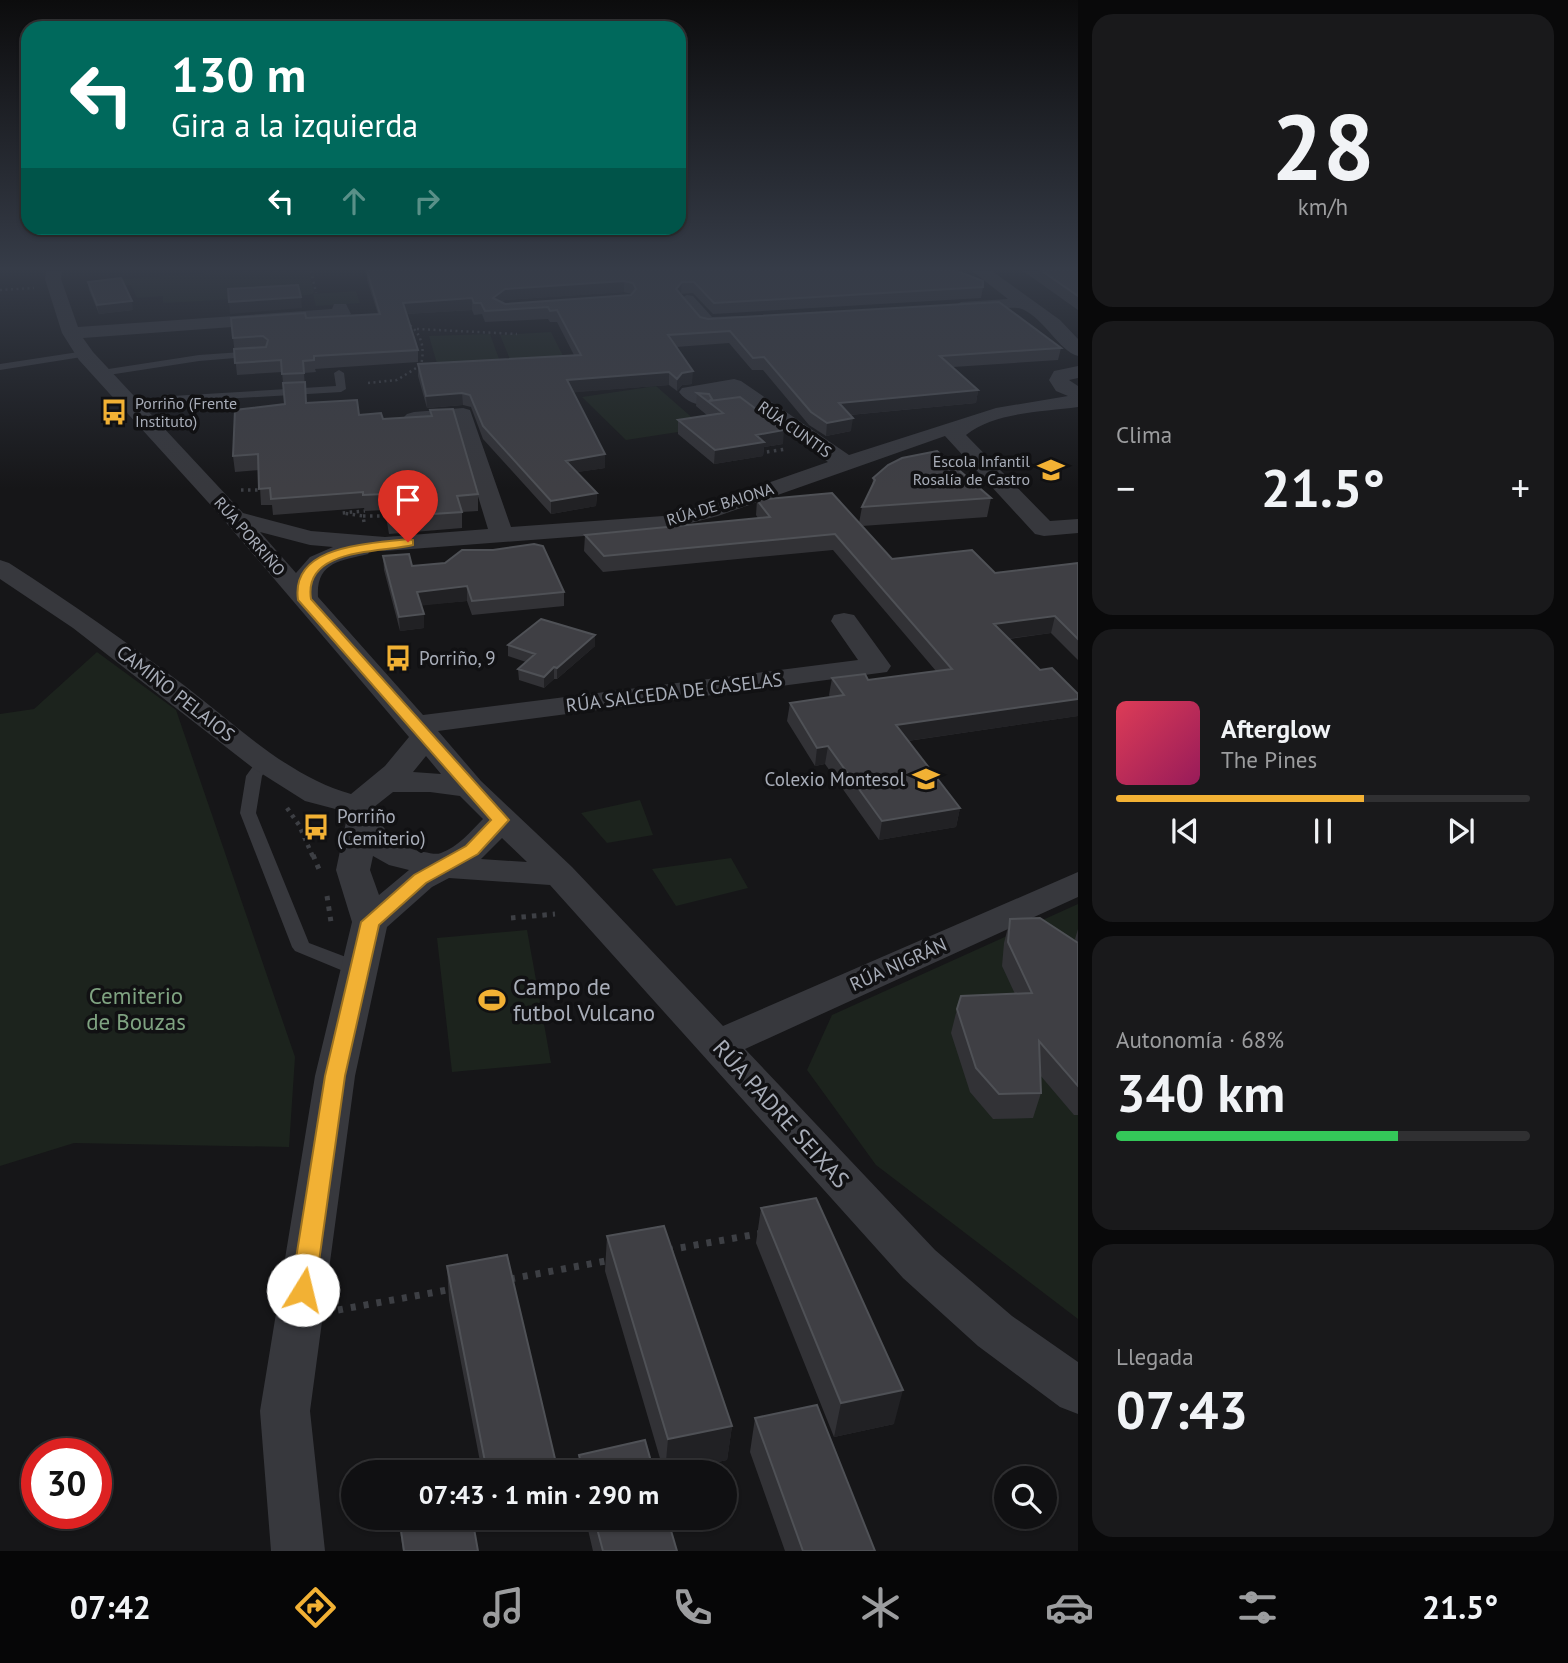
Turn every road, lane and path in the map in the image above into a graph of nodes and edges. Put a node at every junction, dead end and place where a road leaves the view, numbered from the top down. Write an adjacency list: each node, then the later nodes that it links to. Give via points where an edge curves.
1 (78, 343): 3 (street, RÚA PORRIÑO)
2 (422, 343): 8 (path, via 421,365 397,380)
3 (85, 354): 5 (lane); 6 (street, RÚA PORRIÑO)
4 (264, 354): 6 (lane)
5 (0, 367)
6 (102, 373): 11 (street, RÚA PORRIÑO)
7 (339, 373): 11 (lane, via 341,389)
8 (368, 383)
9 (1077, 389): 13 (street, RÚA DE BAIONA)
10 (744, 393): 16 (street, RÚA CUNTIS)
11 (132, 405): 21 (street, RÚA PORRIÑO)
12 (399, 419): 24 (street, via 463,414)
13 (971, 422): 16 (street, RÚA DE BAIONA); 22 (street, via 955,436 1044,529)
14 (771, 451): 15 (path)
15 (759, 453)
16 (846, 463): 24 (street, RÚA DE BAIONA, via 663,523)
17 (267, 489): 18 (path)
18 (233, 491)
19 (379, 510): 23 (path)
20 (363, 516): 23 (path)
21 (234, 518): 23 (street, RÚA DE BAIONA, via 310,538); 26 (street, RÚA PORRIÑO)
22 (1078, 526)
23 (382, 527): 24 (street, RÚA DE BAIONA); 26 (street, RÚA DE BAIONA, via 313,566 303,585)
24 (502, 536)
25 (0, 568): 29 (street, CAMIÑO PELAIOS, via 83,622)
26 (305, 600): 28 (street, RÚA PORRIÑO)
27 (844, 621): 28 (street, RÚA SALCEDA DE CASELAS, via 877,666)
28 (421, 731): 30 (street); 31 (street, RÚA PORRIÑO)
29 (264, 761): 33 (street, CAMIÑO PELAIOS); 42 (lane, via 254,776 248,813 301,947)
30 (387, 782): 31 (street); 33 (street)
31 (470, 788): 34 (street, RÚA PORRIÑO)
32 (284, 803): 36 (path)
33 (359, 814): 35 (street, via 388,851); 41 (street)
34 (500, 820): 35 (street, via 472,850); 39 (street, RÚA PADRE SEIXAS)
35 (445, 866): 39 (street); 41 (street)
36 (322, 877)
37 (1078, 883): 43 (street, RÚA NIGRÁN)
38 (325, 887): 41 (path)
39 (557, 895): 40 (path); 43 (street, RÚA PADRE SEIXAS)
40 (511, 918)
41 (351, 922): 42 (street)
42 (360, 970): 49 (street, via 335,1076)
43 (718, 1045): 50 (street, RÚA PADRE SEIXAS, via 919,1264 995,1331)
44 (766, 1232): 45 (path)
45 (656, 1252)
46 (615, 1260): 47 (path)
47 (506, 1280)
48 (465, 1287): 49 (path)
49 (299, 1317): 51 (street, via 285,1411)
50 (1078, 1391)
51 (298, 1551)

